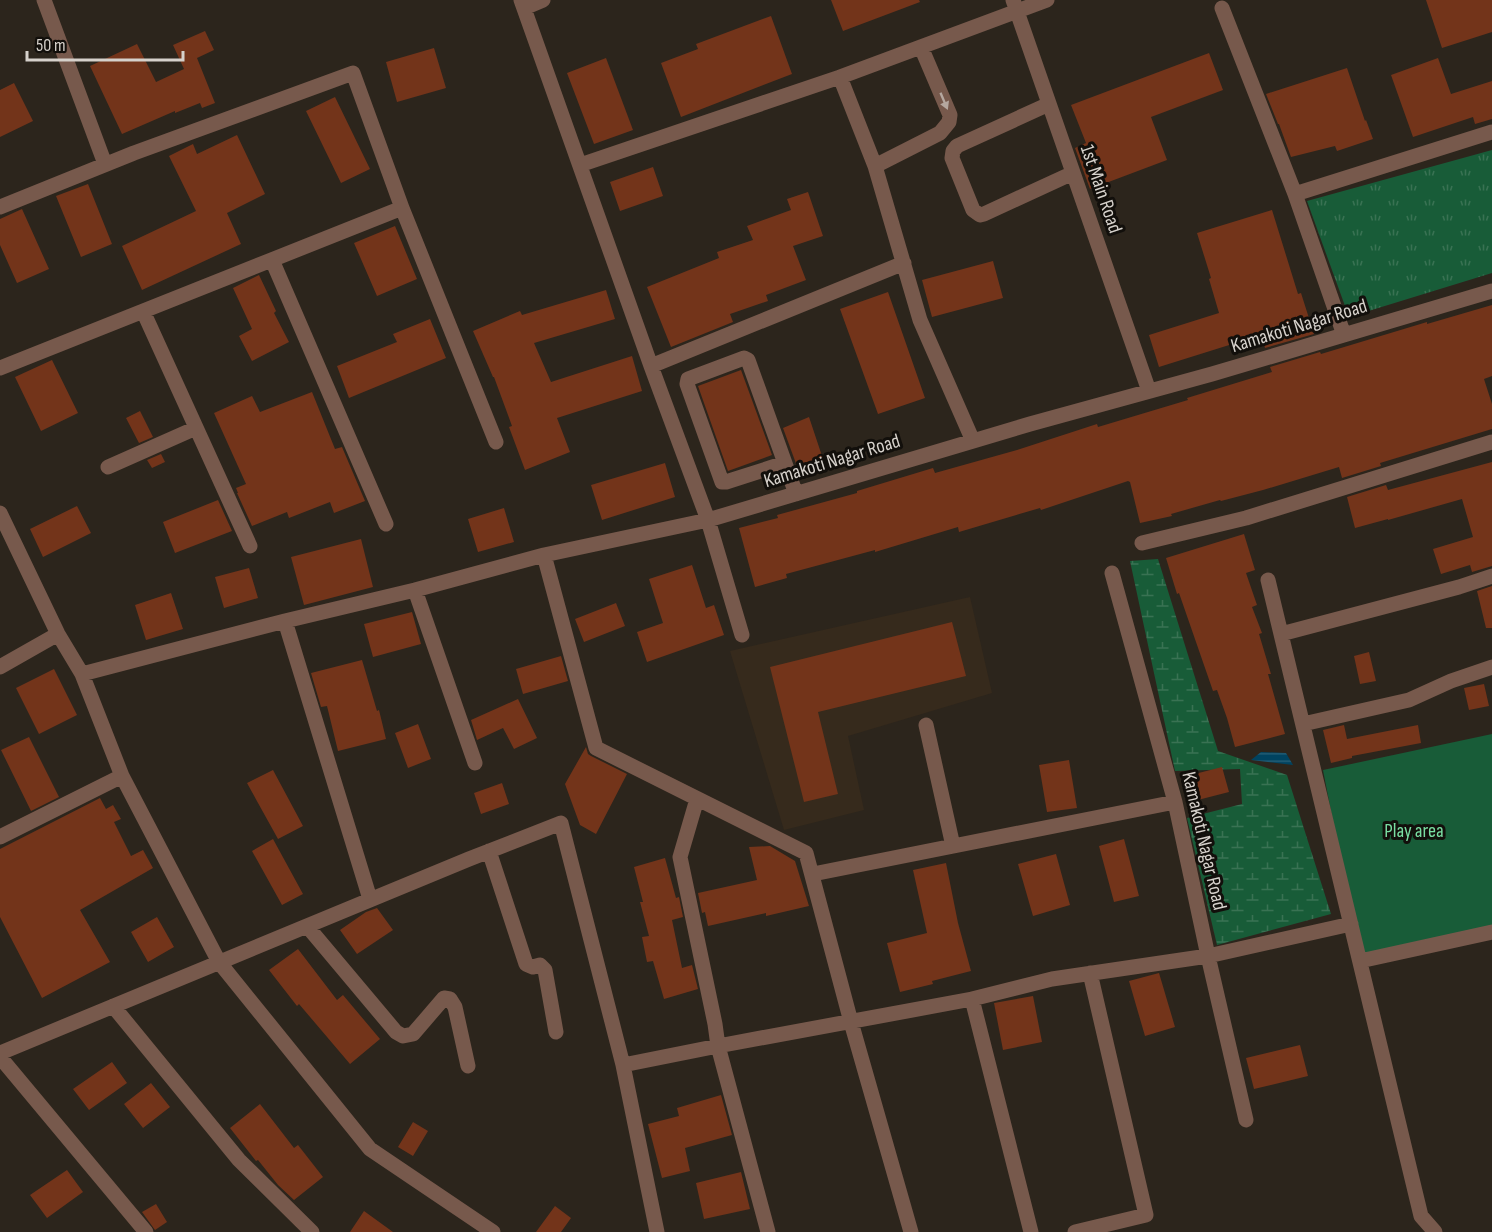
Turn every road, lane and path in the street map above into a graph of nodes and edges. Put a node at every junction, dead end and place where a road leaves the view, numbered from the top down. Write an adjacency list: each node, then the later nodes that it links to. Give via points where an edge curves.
1 (44, 0): 11 (street)
2 (543, 0): 4 (street)
3 (1047, 0): 5 (street)
4 (523, 4): 12 (street)
5 (1015, 5): 7 (street); 9 (street, 1st Main Road)
6 (1222, 8): 15 (street)
7 (921, 47): 8 (street); 13 (street, one-way to 13, via 950,114 949,122 940,133)
8 (840, 77): 12 (street); 13 (street)
9 (1049, 104): 14 (street, 1st Main Road); 14 (street, via 957,146 952,158 973,210 980,215)
10 (1492, 132): 15 (street)
11 (105, 164): 16 (street); 17 (street, via 353,74)
12 (580, 165): 24 (street)
13 (875, 166): 19 (street)
14 (1073, 173): 27 (street, 1st Main Road)
15 (1295, 194): 22 (street)
16 (2, 201)
17 (402, 208): 18 (street); 32 (street)
18 (272, 260): 21 (street); 41 (street)
19 (904, 263): 23 (street); 31 (street, via 920,320)
20 (1492, 291): 22 (street, Kamakoti Nagar Road)
21 (143, 311): 25 (street); 30 (street)
22 (1344, 335): 27 (street, Kamakoti Nagar Road)
23 (682, 353): 24 (street); 26 (street)
24 (651, 366): 29 (street)
25 (0, 368)
26 (692, 377): 28 (street, via 687,384); 36 (street, via 747,359)
27 (1149, 392): 31 (street, Kamakoti Nagar Road)
28 (698, 417): 29 (street); 34 (street)
29 (673, 426): 35 (street)
30 (196, 428): 37 (street); 43 (street)
31 (973, 441): 38 (street, Kamakoti Nagar Road)
32 (496, 442)
33 (1492, 442): 42 (street, via 1246,518)
34 (710, 450): 35 (street); 36 (street, via 722,482)
35 (685, 459): 40 (street)
36 (785, 463): 38 (street)
37 (108, 467)
38 (796, 494): 40 (street, Kamakoti Nagar Road)
39 (0, 513): 50 (street)
40 (708, 520): 44 (street, Kamakoti Nagar Road); 52 (street)
41 (386, 524)
42 (1142, 543)
43 (250, 546)
44 (544, 555): 48 (street, Kamakoti Nagar Road); 60 (street, via 596,748)
45 (1112, 573): 61 (street, Kamakoti Nagar Road)
46 (1492, 576): 51 (street)
47 (1268, 580): 51 (street)
48 (415, 590): 49 (street, Kamakoti Nagar Road); 58 (street)
49 (285, 621): 55 (street, Kamakoti Nagar Road); 66 (street)
50 (58, 634): 53 (street); 55 (street)
51 (1281, 634): 56 (street)
52 (742, 635)
53 (0, 667)
54 (1492, 667): 56 (street, via 1409,700)
55 (82, 674): 59 (street)
56 (1303, 724): 67 (street)
57 (926, 725): 63 (street)
58 (475, 763)
59 (122, 776): 62 (street); 72 (street)
60 (697, 799): 65 (street, via 806,853); 78 (street, via 680,857)
61 (1175, 802): 63 (street); 70 (street, Kamakoti Nagar Road)
62 (0, 837)
63 (953, 846): 65 (street)
64 (489, 851): 66 (street); 77 (street, via 526,964 533,968 540,965 545,970); 80 (street, via 561,822)
65 (813, 874): 76 (street)
66 (370, 900): 68 (street)
67 (1351, 924): 70 (street); 71 (street)
68 (307, 926): 72 (street); 81 (street, via 403,1036 412,1034 444,999 450,999)
69 (1492, 932): 71 (street)
70 (1208, 956): 73 (street); 82 (street, Kamakoti Nagar Road)
71 (1359, 961): 91 (street, via 1420,1216)
72 (219, 962): 75 (street); 85 (street, via 370,1149)
73 (1090, 973): 74 (street); 90 (street, via 1146,1215)
74 (972, 999): 76 (street); 89 (street)
75 (112, 1006): 79 (street); 84 (street, via 239,1160)
76 (851, 1022): 78 (street); 88 (street)
77 (556, 1032)
78 (718, 1046): 80 (street); 87 (street)
79 (0, 1055): 83 (street)
80 (623, 1065): 86 (street)
81 (468, 1066)
82 (1245, 1120)
83 (146, 1232)
84 (312, 1232)
85 (493, 1232)
86 (657, 1232)
87 (768, 1232)
88 (911, 1232)
89 (1031, 1232)
90 (1075, 1232)
91 (1435, 1232)

